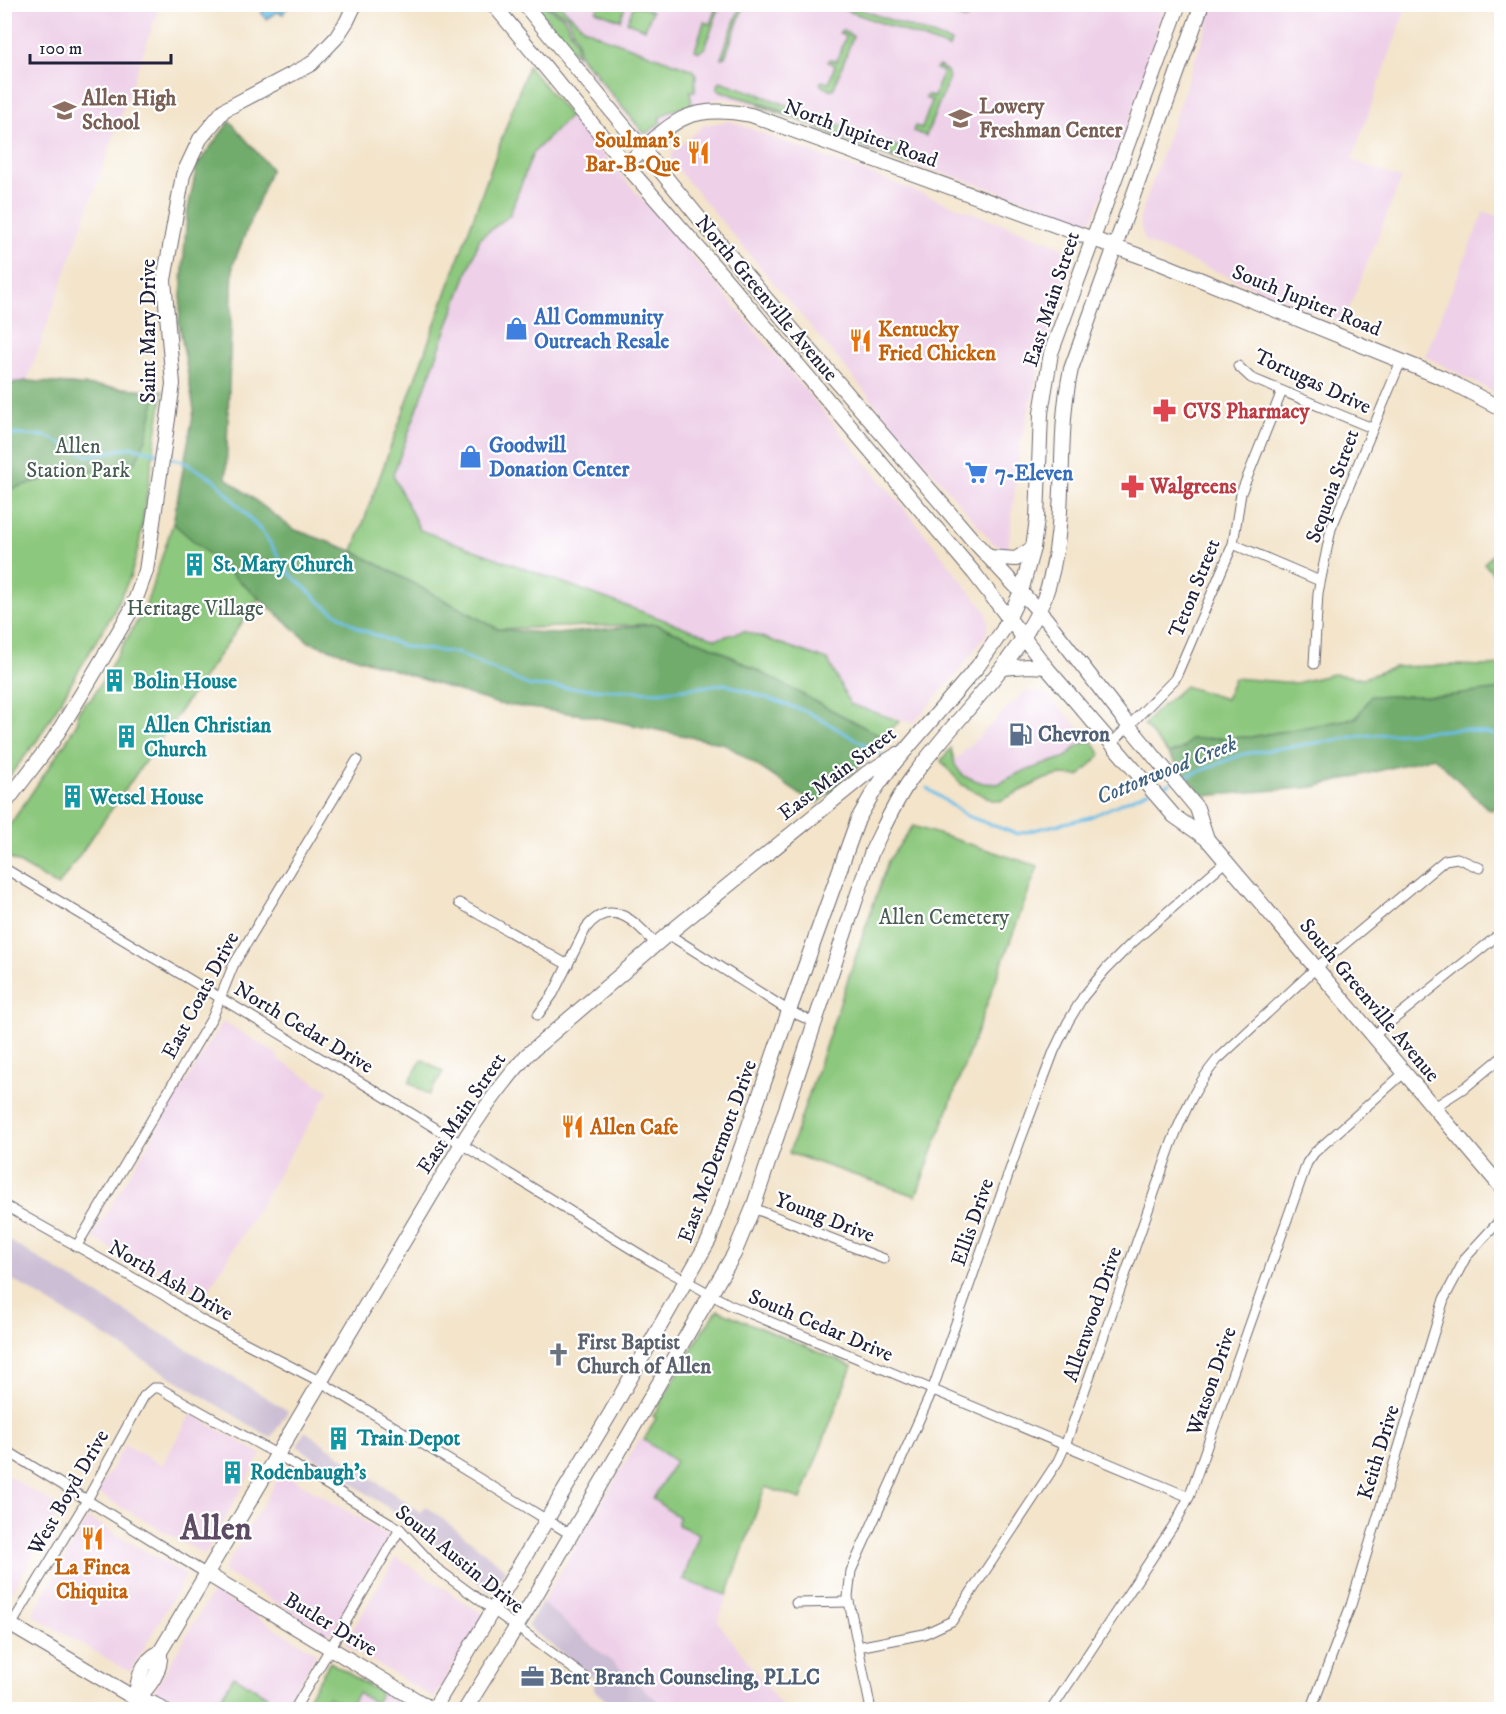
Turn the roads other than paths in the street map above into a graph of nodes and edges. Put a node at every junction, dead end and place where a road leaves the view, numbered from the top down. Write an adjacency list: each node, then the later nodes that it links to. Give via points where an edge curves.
1 (354, 4): 34 (main road, Saint Mary Drive, via 336,38 311,63 224,110 200,139 187,166 164,280 172,396 148,564 132,609 52,742)
2 (493, 4): 9 (main road, North Greenville Avenue)
3 (524, 4): 8 (main road, North Greenville Avenue)
4 (1179, 4): 6 (main road, East Main Street)
5 (1202, 4): 7 (main road, East Main Street)
6 (1172, 24): 7 (main road); 10 (main road, East Main Street)
7 (1192, 31): 11 (main road, East Main Street)
8 (644, 149): 9 (main road, North Jupiter Road); 10 (main road, North Jupiter Road, via 687,116 709,110 751,115); 21 (main road, North Greenville Avenue, via 745,274)
9 (626, 165): 25 (main road, North Greenville Avenue)
10 (1093, 238): 11 (main road, South Jupiter Road); 15 (main road, East Main Street, via 1051,353)
11 (1115, 247): 12 (main road, South Jupiter Road); 16 (main road, East Main Street, via 1076,353)
12 (1401, 361): 17 (main road, South Jupiter Road, via 1459,385); 18 (street, Sequoia Street)
13 (1238, 366): 14 (street, Tortugas Drive, via 1251,378)
14 (1282, 391): 18 (street, Tortugas Drive); 19 (street, Teton Street, via 1241,493)
15 (1043, 397): 16 (main road); 20 (main road, East Main Street)
16 (1065, 400): 24 (main road, East Main Street, via 1060,524 1055,558)
17 (1502, 409)
18 (1372, 428): 22 (street, Sequoia Street, via 1331,529)
19 (1233, 544): 22 (street); 30 (street, Teton Street, via 1175,679)
20 (1033, 548): 21 (main road, via 1016,559); 23 (main road, East Main Street)
21 (989, 557): 23 (main road, North Greenville Avenue)
22 (1320, 580): 27 (street, Sequoia Street)
23 (1021, 592): 24 (main road, South Greenville Avenue); 25 (main road, East Main Street)
24 (1039, 610): 26 (main road, East Main Street); 30 (main road, South Greenville Avenue)
25 (1009, 619): 26 (main road, South Greenville Avenue); 32 (main road, East Main Street, via 978,666)
26 (1023, 637): 28 (main road, South Greenville Avenue); 29 (main road, East Main Street)
27 (1314, 664)
28 (1046, 667): 29 (main road); 31 (main road, South Greenville Avenue)
29 (1002, 668): 48 (main road, East Main Street, via 911,779 891,812 872,851)
30 (1129, 726): 31 (street, Teton Street); 35 (main road, South Greenville Avenue, via 1197,808)
31 (1112, 742): 35 (main road, South Greenville Avenue, via 1174,816)
32 (905, 751): 41 (main road, East Main Street, via 867,774); 46 (main road, East McDermott Drive, via 858,819)
33 (357, 760): 45 (street, East Coats Drive, via 233,966)
34 (4, 805)
35 (1207, 839): 36 (main road, South Greenville Avenue)
36 (1226, 861): 44 (main road, South Greenville Avenue); 63 (street, Ellis Drive, via 1106,969 1068,1022 1019,1144)
37 (4, 868): 45 (street, North Cedar Drive)
38 (1480, 868): 44 (street, Allenwood Drive, via 1457,858 1445,860)
39 (459, 903): 43 (street)
40 (1502, 932): 49 (street)
41 (668, 934): 42 (main road, East Main Street); 46 (street)
42 (656, 945): 43 (street, via 642,927 623,915 601,915 586,928); 53 (main road, East Main Street, via 527,1055 492,1097)
43 (568, 965): 47 (street)
44 (1316, 968): 49 (main road, South Greenville Avenue); 65 (street, Allenwood Drive, via 1217,1060 1188,1101)
45 (220, 998): 53 (street, North Cedar Drive); 58 (street, East Coats Drive)
46 (789, 1011): 48 (street); 60 (main road, East McDermott Drive, via 710,1240)
47 (538, 1015)
48 (814, 1022): 56 (main road)
49 (1373, 1036): 51 (main road, South Greenville Avenue)
50 (1502, 1057): 52 (street)
51 (1404, 1073): 52 (main road, South Greenville Avenue); 68 (street, Watson Drive, via 1307,1163)
52 (1433, 1108): 54 (main road, South Greenville Avenue)
53 (461, 1145): 60 (street, South Cedar Drive); 62 (main road, East Main Street)
54 (1499, 1181)
55 (4, 1206): 58 (street, North Ash Drive)
56 (753, 1208): 59 (street, Young Drive); 61 (main road, via 734,1254)
57 (1502, 1218): 89 (street, Keith Drive, via 1466,1257 1444,1299 1351,1605)
58 (76, 1247): 62 (street, North Ash Drive, via 201,1320)
59 (884, 1259)
60 (687, 1282): 61 (street, South Cedar Drive); 70 (main road, East McDermott Drive)
61 (711, 1294): 63 (street, South Cedar Drive); 72 (main road)
62 (321, 1382): 67 (main road, East Main Street); 70 (street, North Ash Drive)
63 (932, 1391): 65 (street, South Cedar Drive); 74 (street, Ellis Drive, via 851,1571)
64 (144, 1396): 67 (street, South Austin Drive, via 153,1388 159,1389); 69 (street, West Boyd Drive)
65 (1065, 1446): 68 (street, South Cedar Drive); 79 (street, Allenwood Drive, via 952,1621 924,1634)
66 (4, 1449): 69 (street)
67 (278, 1455): 71 (street, South Austin Drive); 73 (main road, East Main Street)
68 (1188, 1497): 88 (street, Watson Drive, via 1177,1520)
69 (87, 1500): 73 (street); 77 (street, West Boyd Drive)
70 (547, 1520): 72 (street, North Ash Drive); 76 (main road, East McDermott Drive)
71 (400, 1529): 76 (street, South Austin Drive, via 436,1568); 80 (street)
72 (570, 1534): 78 (main road)
73 (207, 1574): 80 (main road, Butler Drive); 82 (main road, East Main Street, via 160,1652 158,1668)
74 (849, 1602): 75 (street); 79 (street, Ellis Drive)
75 (796, 1603)
76 (493, 1611): 78 (street, South Austin Drive); 83 (main road, East McDermott Drive)
77 (7, 1628): 82 (main road)
78 (516, 1628): 81 (street, South Austin Drive); 86 (main road)
79 (858, 1647): 87 (street)
80 (330, 1648): 83 (main road, Butler Drive); 85 (street)
81 (586, 1678)
82 (138, 1706): 84 (main road, via 154,1704)
83 (433, 1709)
84 (164, 1710)
85 (294, 1710)
86 (465, 1710)
87 (871, 1710)
88 (1051, 1710)
89 (1311, 1710)

